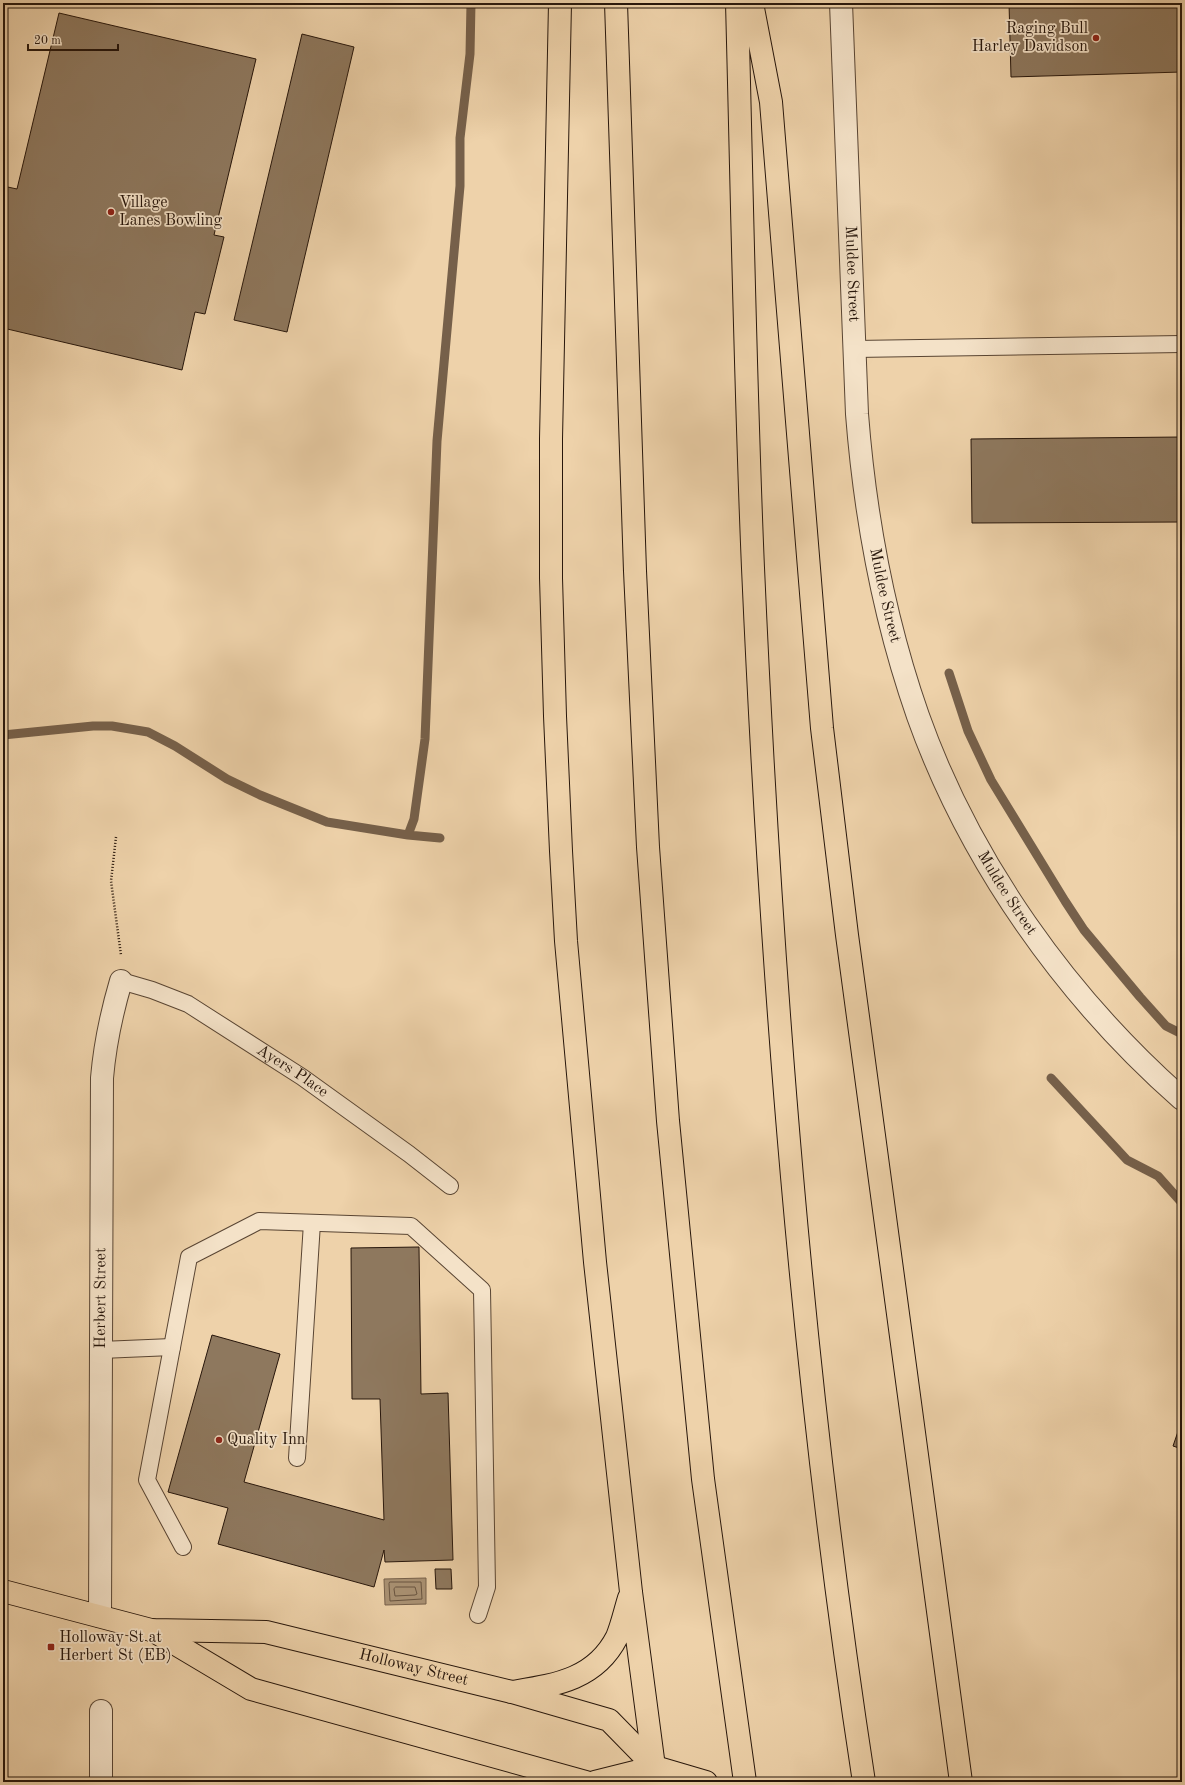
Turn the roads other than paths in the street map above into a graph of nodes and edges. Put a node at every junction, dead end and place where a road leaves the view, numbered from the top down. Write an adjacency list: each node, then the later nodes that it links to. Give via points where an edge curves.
1 (560, 3): 17 (main road, via 551,439 555,723 566,941 595,1262)
2 (616, 3): 28 (main road, via 634,555 648,847 668,1121 702,1471)
3 (737, 3): 29 (main road, via 753,567 782,1063 820,1465)
4 (752, 3): 30 (main road, via 772,102 822,728 848,943)
5 (841, 3): 7 (street, Muldee Street)
6 (1182, 344): 7 (lane)
7 (855, 350): 9 (street, Muldee Street, via 861,463 877,566 903,669 937,764 990,868 1059,967 1095,1012 1135,1055)
8 (122, 981): 10 (lane, Ayers Place, via 188,1004 302,1077); 13 (street, Herbert Street, via 110,1016 102,1078)
9 (1182, 1099)
10 (450, 1186)
11 (312, 1222): 12 (lane, via 259,1221 189,1257); 14 (lane); 18 (lane, via 411,1226 482,1290 487,1587)
12 (172, 1347): 13 (lane); 15 (lane, via 147,1480)
13 (101, 1350): 19 (street, Herbert Street)
14 (297, 1458)
15 (183, 1547)
16 (3, 1591): 19 (main road, Holloway Street)
17 (631, 1592): 21 (main road, via 617,1636 600,1660 589,1670 558,1684); 23 (main road)
18 (478, 1615)
19 (100, 1616): 20 (main road, Holloway Street)
20 (151, 1630): 21 (main road, Holloway Street, via 266,1632); 25 (main road, Holloway Street, via 251,1689)
21 (512, 1692): 23 (main road, Holloway Street, via 609,1720)
22 (101, 1711): 24 (street)
23 (655, 1775): 26 (main road); 27 (main road)
24 (101, 1782)
25 (586, 1782)
26 (595, 1782)
27 (706, 1782)
28 (745, 1782)
29 (864, 1782)
30 (961, 1782)

